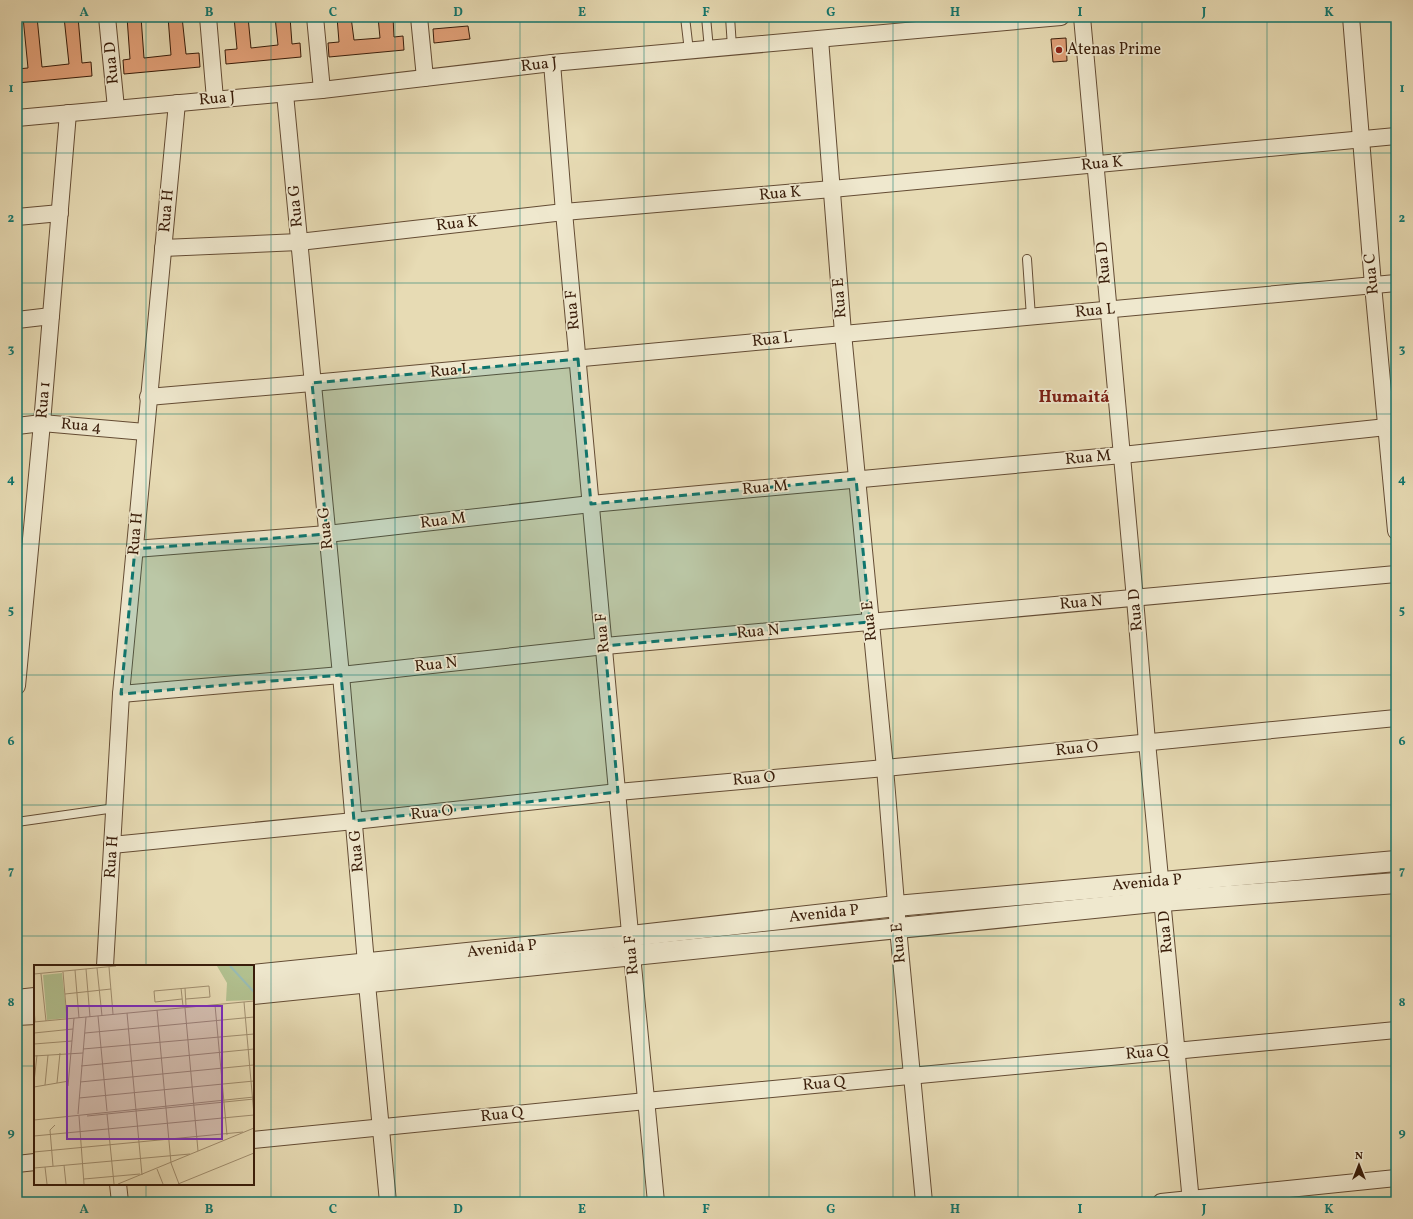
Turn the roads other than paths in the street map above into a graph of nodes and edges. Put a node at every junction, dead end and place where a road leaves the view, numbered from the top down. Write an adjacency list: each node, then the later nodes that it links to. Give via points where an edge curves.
1 (108, 17): 22 (street, Rua D)
2 (208, 17): 20 (street)
3 (315, 17): 18 (street)
4 (419, 17): 17 (street)
5 (685, 17): 15 (lane)
6 (706, 17): 14 (lane)
7 (730, 17): 13 (lane)
8 (1061, 17): 11 (street, Rua J)
9 (1082, 17): 27 (street, Rua D)
10 (1351, 17): 26 (street, Rua C)
11 (1010, 19): 12 (street, Rua J)
12 (820, 39): 13 (street, Rua J); 28 (street, Rua E)
13 (732, 47): 14 (street, Rua J)
14 (709, 49): 15 (street, Rua J)
15 (689, 51): 16 (street, Rua J)
16 (552, 63): 17 (street, Rua J); 29 (street, Rua F)
17 (425, 78): 18 (street, Rua J)
18 (322, 90): 19 (street, Rua J)
19 (285, 94): 20 (street, Rua J); 32 (street, Rua G)
20 (215, 100): 21 (street, Rua J)
21 (177, 103): 22 (street, Rua J); 33 (street, Rua H)
22 (116, 108): 23 (street, Rua J)
23 (68, 113): 24 (street, Rua J); 30 (street, Rua 1)
24 (17, 118)
25 (1396, 136): 26 (street, Rua K)
26 (1361, 139): 27 (street, Rua K); 36 (street, Rua C)
27 (1095, 165): 28 (street, Rua K); 37 (street, Rua D)
28 (832, 190): 29 (street, Rua K); 41 (street, Rua E)
29 (564, 212): 32 (street, Rua K); 42 (street, Rua F)
30 (60, 213): 31 (street); 38 (street, Rua 1)
31 (17, 217)
32 (299, 242): 33 (street, Rua K); 43 (street, Rua G)
33 (164, 248): 44 (street, Rua H)
34 (1027, 259): 39 (lane)
35 (1396, 283): 36 (street, Rua L)
36 (1373, 286): 37 (street, Rua L); 47 (street, Rua C)
37 (1109, 310): 39 (street, Rua L); 49 (street, Rua D)
38 (51, 316): 40 (street); 45 (street, Rua 1)
39 (1031, 317): 41 (street, Rua L)
40 (17, 320)
41 (843, 333): 42 (street, Rua L); 50 (street, Rua E)
42 (578, 359): 43 (street, Rua L); 51 (street, Rua F)
43 (312, 383): 44 (street, Rua L); 53 (street, Rua G)
44 (148, 397): 48 (street, Rua H)
45 (42, 423): 46 (street, Rua 4); 48 (street, Rua 4); 60 (street, Rua 1)
46 (17, 426)
47 (1391, 427): 49 (street, Rua M); 52 (street, Rua C)
48 (145, 432): 54 (street, Rua H)
49 (1122, 455): 50 (street, Rua M); 56 (street, Rua D)
50 (856, 479): 51 (street, Rua M); 57 (street, Rua E)
51 (591, 504): 53 (street, Rua M); 58 (street, Rua F)
52 (1396, 531)
53 (327, 534): 54 (street, Rua M); 59 (street, Rua G)
54 (135, 549): 61 (street, Rua H)
55 (1396, 574): 56 (street, Rua N)
56 (1135, 598): 57 (street, Rua N); 63 (street, Rua D)
57 (870, 622): 58 (street, Rua N); 64 (street, Rua E)
58 (605, 646): 59 (street, Rua N); 65 (street, Rua F)
59 (342, 675): 61 (street, Rua N); 67 (street, Rua G)
60 (17, 686)
61 (121, 694): 66 (street, Rua H)
62 (1396, 718): 63 (street, Rua O)
63 (1148, 742): 64 (street, Rua O); 72 (street, Rua D)
64 (885, 768): 65 (street, Rua O); 73 (street, Rua E)
65 (618, 792): 67 (street, Rua O); 75 (street, Rua F)
66 (115, 808): 68 (lane); 69 (street, Rua H)
67 (354, 821): 69 (street, Rua O); 76 (street, Rua G)
68 (17, 822)
69 (112, 845): 77 (street, Rua H)
70 (1396, 861): 72 (street, Avenida P)
71 (1396, 883): 72 (street, Avenida P)
72 (1163, 891): 73 (street, Avenida P); 74 (street, Avenida P); 86 (street, Rua D)
73 (896, 906): 74 (street, Rua E); 75 (street, Avenida P)
74 (898, 928): 75 (street, Avenida P); 87 (street, Rua E)
75 (631, 946): 76 (street, Avenida P); 79 (street, Avenida P); 88 (street, Rua F)
76 (366, 963): 78 (street, Avenida P)
77 (105, 965)
78 (254, 975)
79 (367, 984): 80 (street, Avenida P); 89 (street)
80 (254, 994)
81 (34, 998): 82 (street)
82 (17, 1000)
83 (34, 1014): 84 (street)
84 (17, 1015)
85 (1396, 1030): 86 (street, Rua Q)
86 (1177, 1050): 87 (street, Rua Q); 95 (street, Rua D)
87 (913, 1076): 88 (street, Rua Q); 99 (street, Rua E)
88 (646, 1101): 89 (street, Rua Q); 98 (street, Rua F)
89 (381, 1127): 90 (street, Rua Q); 97 (street)
90 (254, 1140)
91 (34, 1162): 92 (street)
92 (17, 1164)
93 (1396, 1178): 95 (street)
94 (118, 1185): 96 (street)
95 (1191, 1201): 100 (street)
96 (120, 1202)
97 (388, 1202)
98 (656, 1202)
99 (924, 1202)
100 (1161, 1202)

